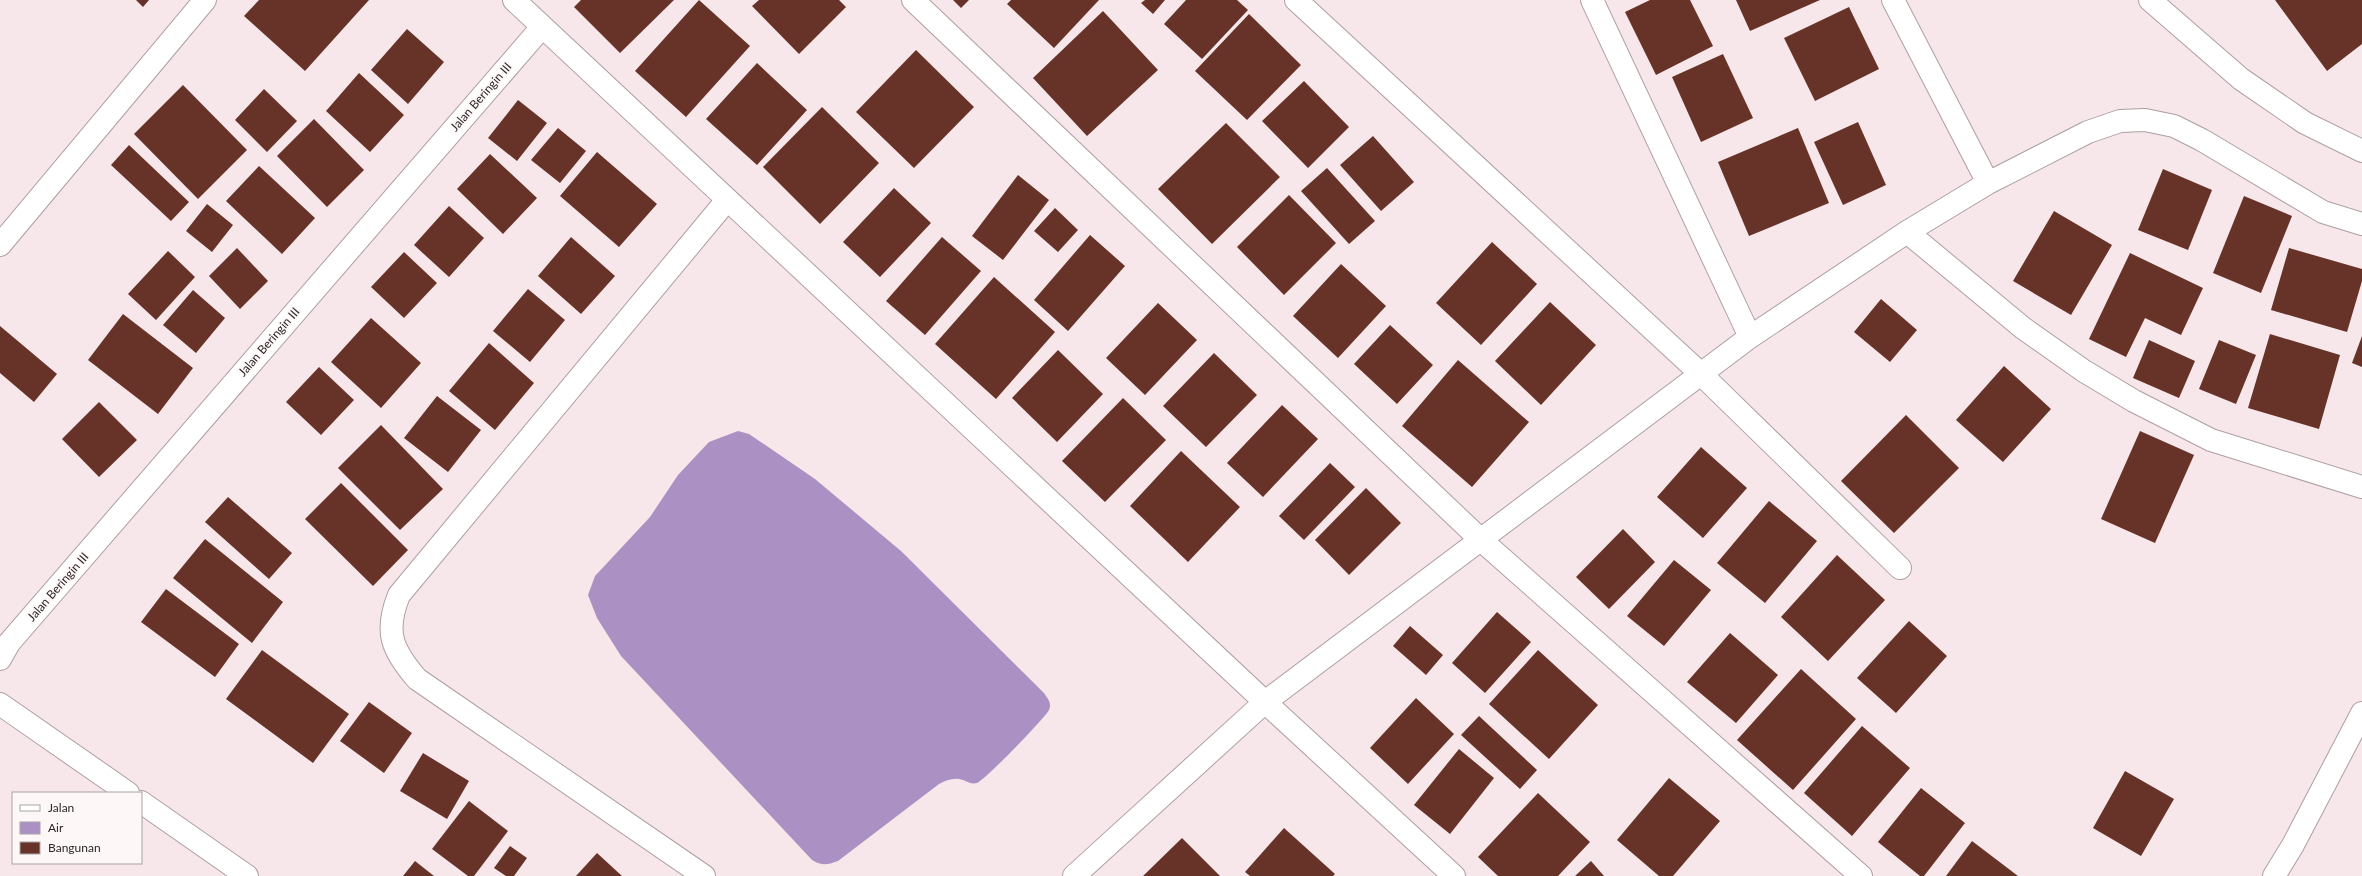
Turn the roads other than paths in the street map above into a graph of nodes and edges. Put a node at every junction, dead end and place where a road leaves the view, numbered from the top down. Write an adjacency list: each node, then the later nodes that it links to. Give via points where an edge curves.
1 (205, 0): 14 (street)
2 (514, 0): 8 (street)
3 (913, 0): 18 (street)
4 (1296, 0): 16 (street)
5 (1592, 0): 15 (street)
6 (1894, 0): 10 (street)
7 (2150, 0): 9 (street, via 2179,28 2241,79 2305,123)
8 (542, 27): 11 (street); 20 (street, Jalan Beringin III, via 9,643)
9 (2362, 151)
10 (1988, 182): 12 (street, via 2088,132 2120,120 2144,120 2174,126 2323,212); 13 (street)
11 (727, 200): 21 (street); 27 (street, via 399,595 392,612 391,636 400,660 417,679)
12 (2362, 224)
13 (1907, 232): 15 (street); 17 (street, via 2023,328 2084,371 2134,401 2211,440)
14 (0, 245)
15 (1750, 337): 16 (street)
16 (1701, 374): 18 (street); 19 (street)
17 (2362, 487)
18 (1481, 540): 21 (street); 30 (street)
19 (1900, 568)
20 (0, 659)
21 (1266, 702): 28 (street); 29 (street)
22 (0, 704): 24 (street)
23 (2362, 713): 31 (street)
24 (127, 792)
25 (142, 803): 26 (street)
26 (247, 876)
27 (704, 876)
28 (1074, 876)
29 (1454, 876)
30 (1861, 876)
31 (2274, 876)

